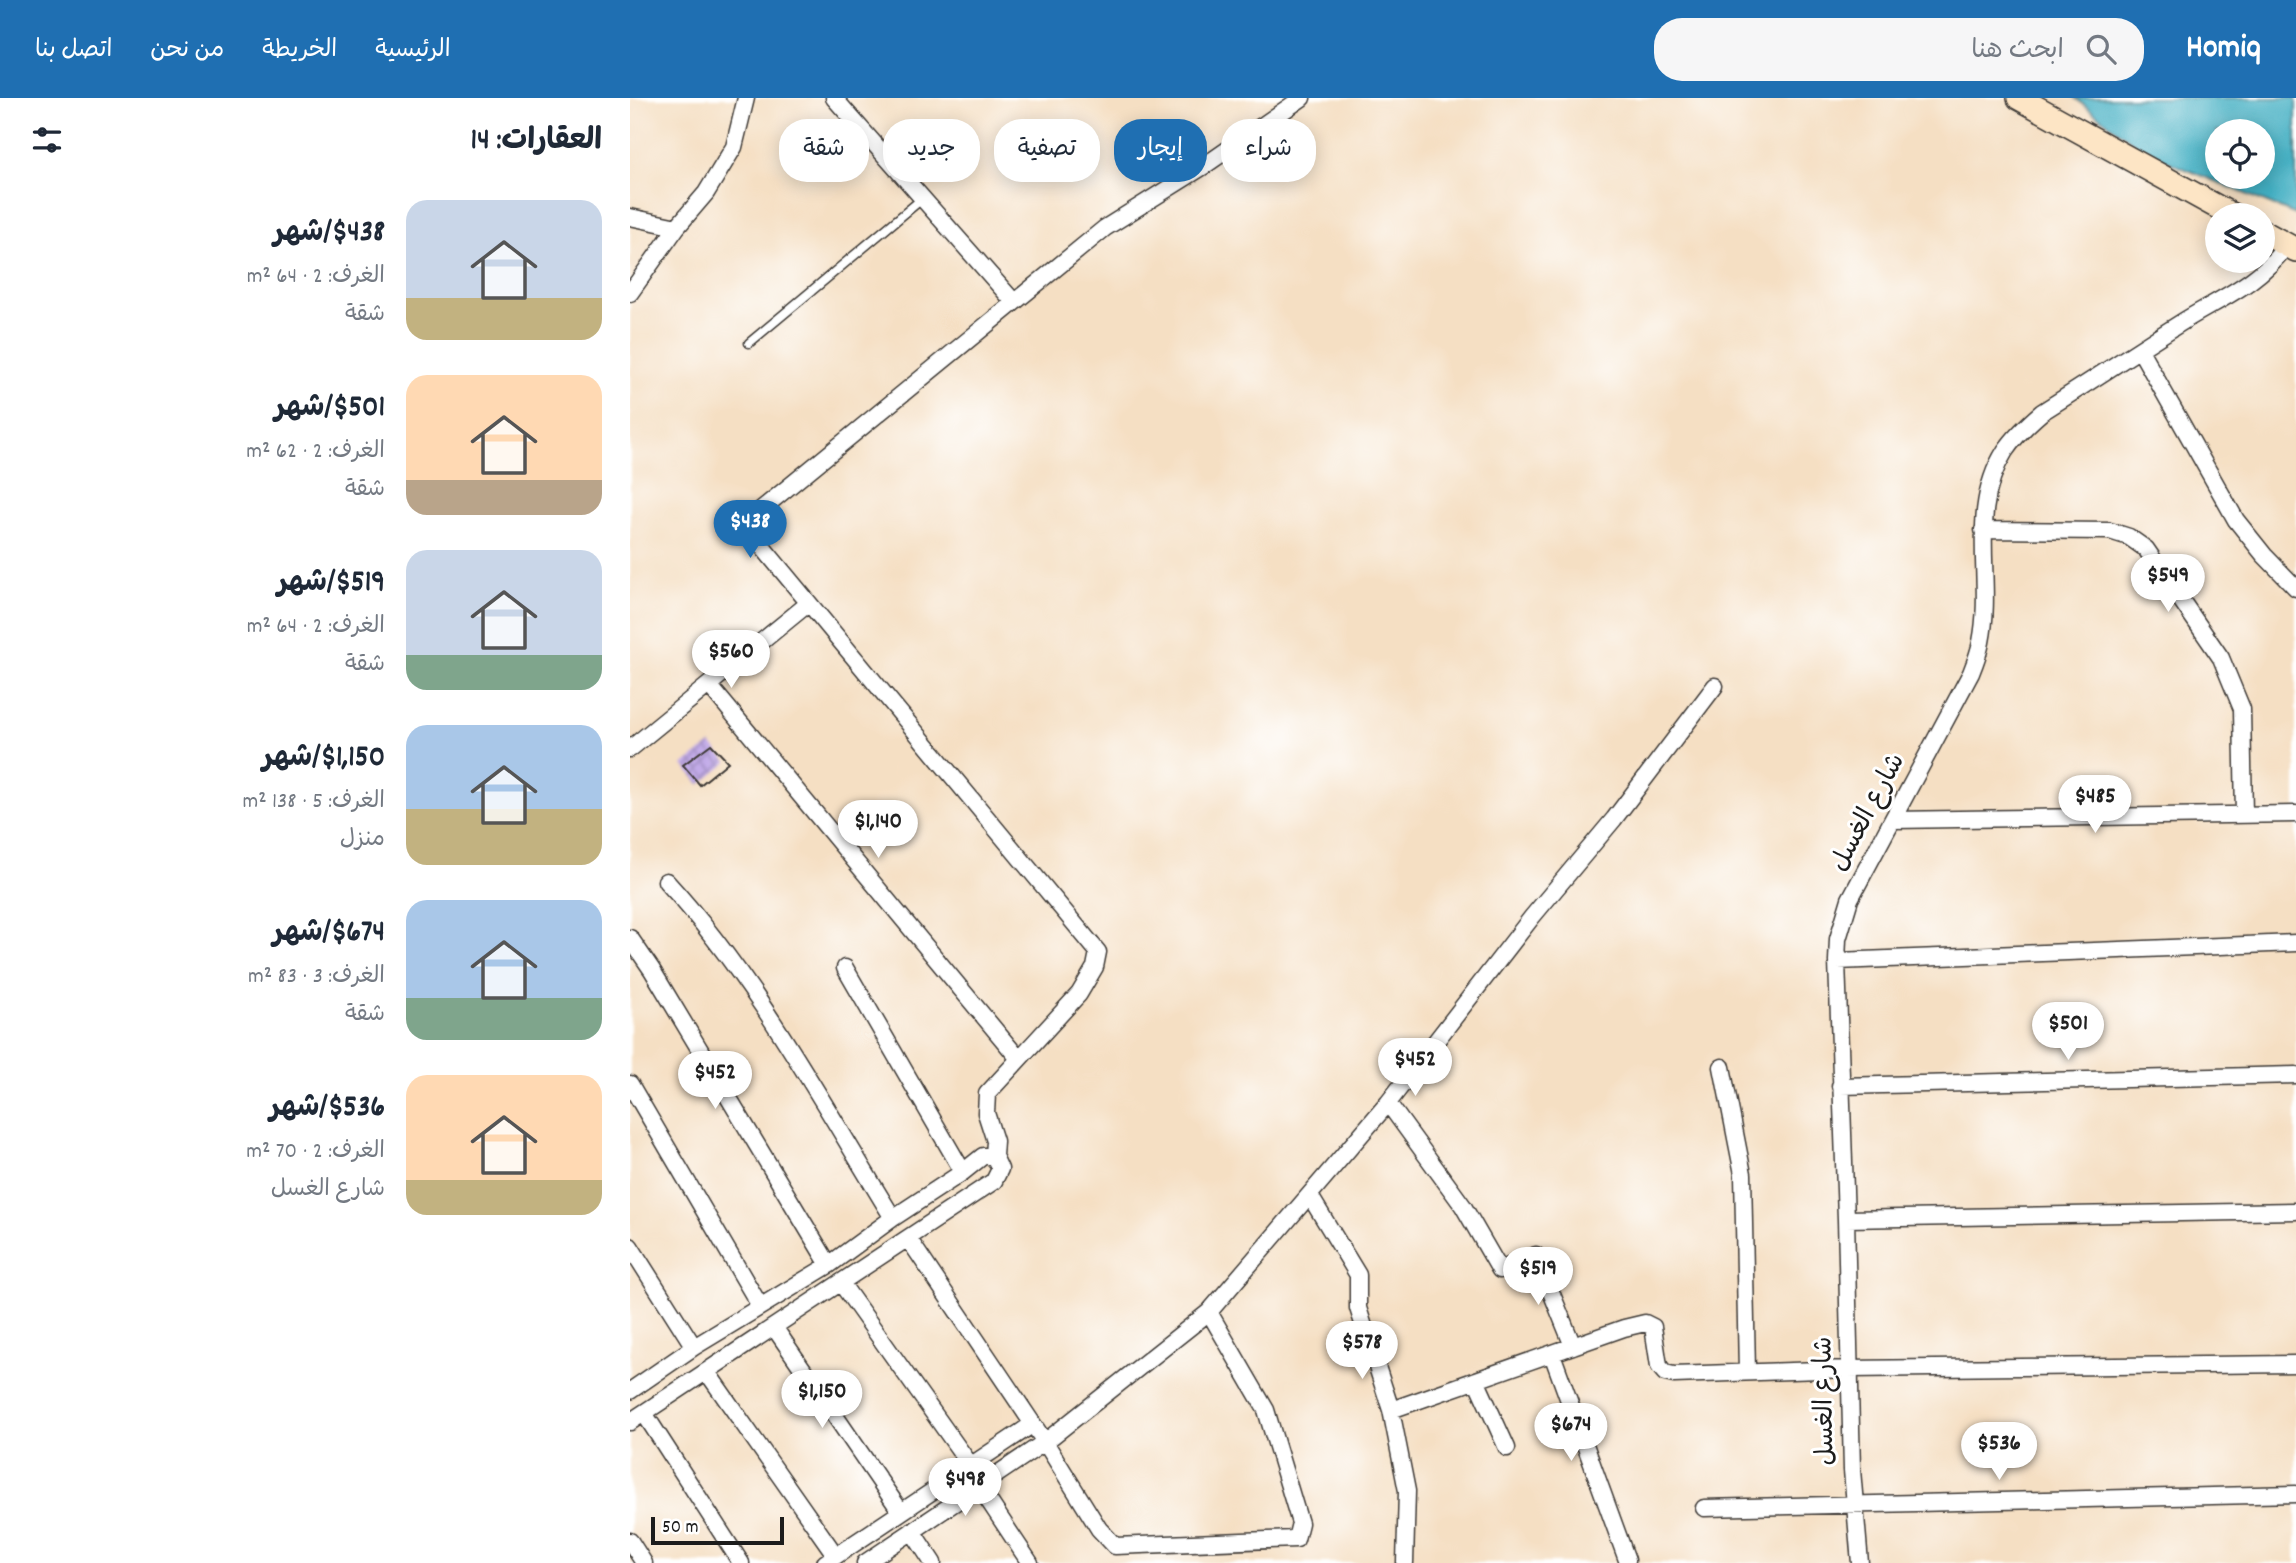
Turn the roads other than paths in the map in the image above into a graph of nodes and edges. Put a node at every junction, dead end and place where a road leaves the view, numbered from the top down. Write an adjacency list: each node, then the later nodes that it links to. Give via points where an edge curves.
1 (746, 98): 8 (street, via 734,147 706,194)
2 (834, 98): 5 (street)
3 (1302, 98): 12 (street, via 1105,228)
4 (2020, 98): 6 (street)
5 (923, 198): 12 (street); 13 (lane)
6 (2210, 203)
7 (630, 217): 8 (street)
8 (677, 227): 11 (street)
9 (2275, 239): 10 (street)
10 (2291, 248): 14 (street, شارع الغسل, via 2258,278)
11 (630, 293)
12 (1014, 302): 17 (street, via 758,512 753,526 760,544)
13 (749, 343)
14 (2140, 350): 15 (street, شارع الغسل, via 2042,412 2022,430 1992,476); 16 (street, via 2236,520)
15 (1983, 530): 22 (street, via 2110,531 2146,549 2221,657 2242,709); 23 (street, شارع الغسل, via 1983,624 1977,658)
16 (2296, 588)
17 (809, 603): 18 (street); 29 (street, via 1098,952 1079,994)
18 (709, 685): 20 (street); 29 (street)
19 (1715, 686): 34 (street)
20 (630, 749)
21 (2296, 814): 22 (street)
22 (2244, 815): 23 (street)
23 (1893, 820): 27 (street, شارع الغسل, via 1850,898 1840,929)
24 (666, 881): 39 (street, via 701,919 757,998)
25 (630, 938): 43 (street)
26 (2296, 943): 27 (street)
27 (1837, 961): 33 (street, شارع الغسل)
28 (845, 968): 36 (street)
29 (1019, 1059): 35 (street, via 987,1094)
30 (1722, 1067): 54 (street, via 1743,1174)
31 (2296, 1075): 33 (street)
32 (630, 1084): 45 (street)
33 (1840, 1086): 40 (street, شارع الغسل)
34 (1388, 1103): 37 (street); 48 (street, via 1463,1206 1500,1270 1536,1255)
35 (994, 1156): 36 (street, via 983,1156); 41 (street, via 1000,1169 994,1181)
36 (963, 1172): 39 (street)
37 (1310, 1196): 46 (street); 57 (street, via 1358,1275 1358,1308)
38 (2296, 1211): 40 (street)
39 (894, 1218): 43 (street)
40 (1846, 1219): 52 (street, شارع الغسل)
41 (908, 1238): 44 (street); 59 (street)
42 (630, 1246): 49 (street)
43 (829, 1265): 45 (street)
44 (841, 1283): 47 (street); 62 (street)
45 (760, 1307): 49 (street)
46 (1209, 1312): 60 (street); 60 (street, via 1266,1410 1300,1523 1296,1539 1115,1546 1099,1529)
47 (774, 1327): 53 (street); 67 (street)
48 (1573, 1346): 50 (street); 54 (street, via 1645,1323 1653,1326 1664,1373)
49 (694, 1347): 56 (street)
50 (1552, 1354): 55 (street); 71 (street)
51 (2296, 1364): 52 (street)
52 (1849, 1369): 54 (street); 65 (street, شارع الغسل)
53 (707, 1371): 58 (street); 70 (street)
54 (1746, 1372)
55 (1476, 1380): 57 (street); 61 (street)
56 (630, 1391)
57 (1391, 1410): 77 (street, via 1407,1491)
58 (637, 1418): 73 (street)
59 (1033, 1424): 60 (street); 62 (street)
60 (1045, 1442): 63 (street)
61 (1507, 1448)
62 (971, 1466): 67 (street)
63 (979, 1486): 68 (street); 76 (street)
64 (2296, 1494): 65 (street)
65 (1856, 1504): 66 (street); 78 (street, شارع الغسل)
66 (1704, 1507)
67 (901, 1512): 70 (street)
68 (912, 1531): 74 (street); 75 (street)
69 (630, 1541): 72 (street)
70 (830, 1559)
71 (1627, 1560)
72 (644, 1563)
73 (741, 1563)
74 (865, 1563)
75 (933, 1563)
76 (1030, 1563)
77 (1405, 1563)
78 (1860, 1563)

